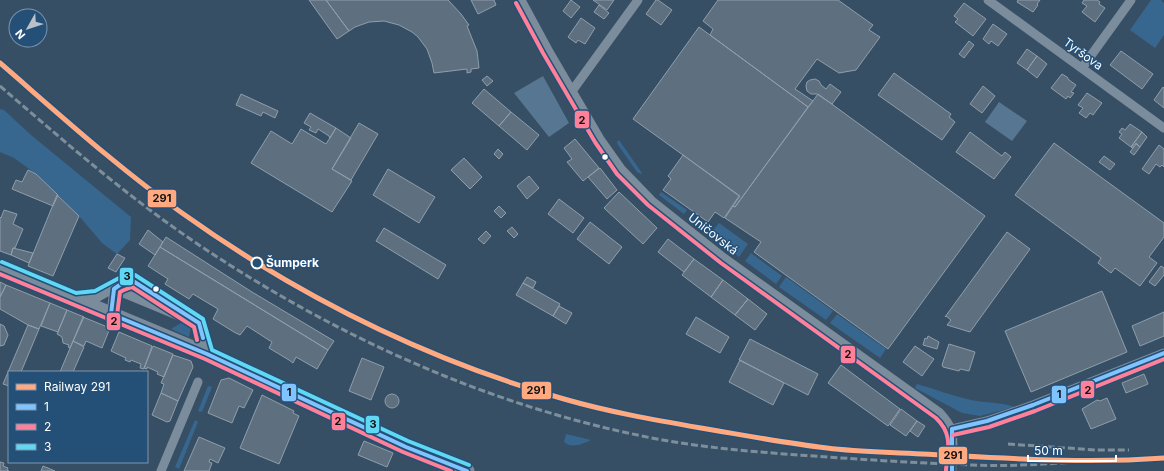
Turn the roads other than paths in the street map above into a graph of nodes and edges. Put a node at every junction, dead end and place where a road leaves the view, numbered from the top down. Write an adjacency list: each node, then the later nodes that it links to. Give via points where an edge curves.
1 (521, 0): 6 (street, Uničovská)
2 (638, 0): 6 (street)
3 (988, 0): 5 (street, Tyršova)
4 (1131, 0): 5 (street)
5 (1082, 68): 7 (street, Tyršova)
6 (572, 91): 16 (street, Uničovská, via 600,139 622,170 660,208 724,258 932,406 947,420)
7 (1164, 128)
8 (0, 268): 10 (main road)
9 (114, 289): 10 (street, via 98,297); 11 (street); 12 (street); 12 (street, via 133,281)
10 (75, 299): 11 (main road)
11 (111, 314): 14 (main road)
12 (199, 323): 14 (street)
13 (1164, 353): 16 (street, via 1033,405 987,421)
14 (207, 354): 19 (main road, via 400,444)
15 (198, 382): 18 (street)
16 (952, 429): 17 (street)
17 (953, 451)
18 (161, 471)
19 (467, 471)

